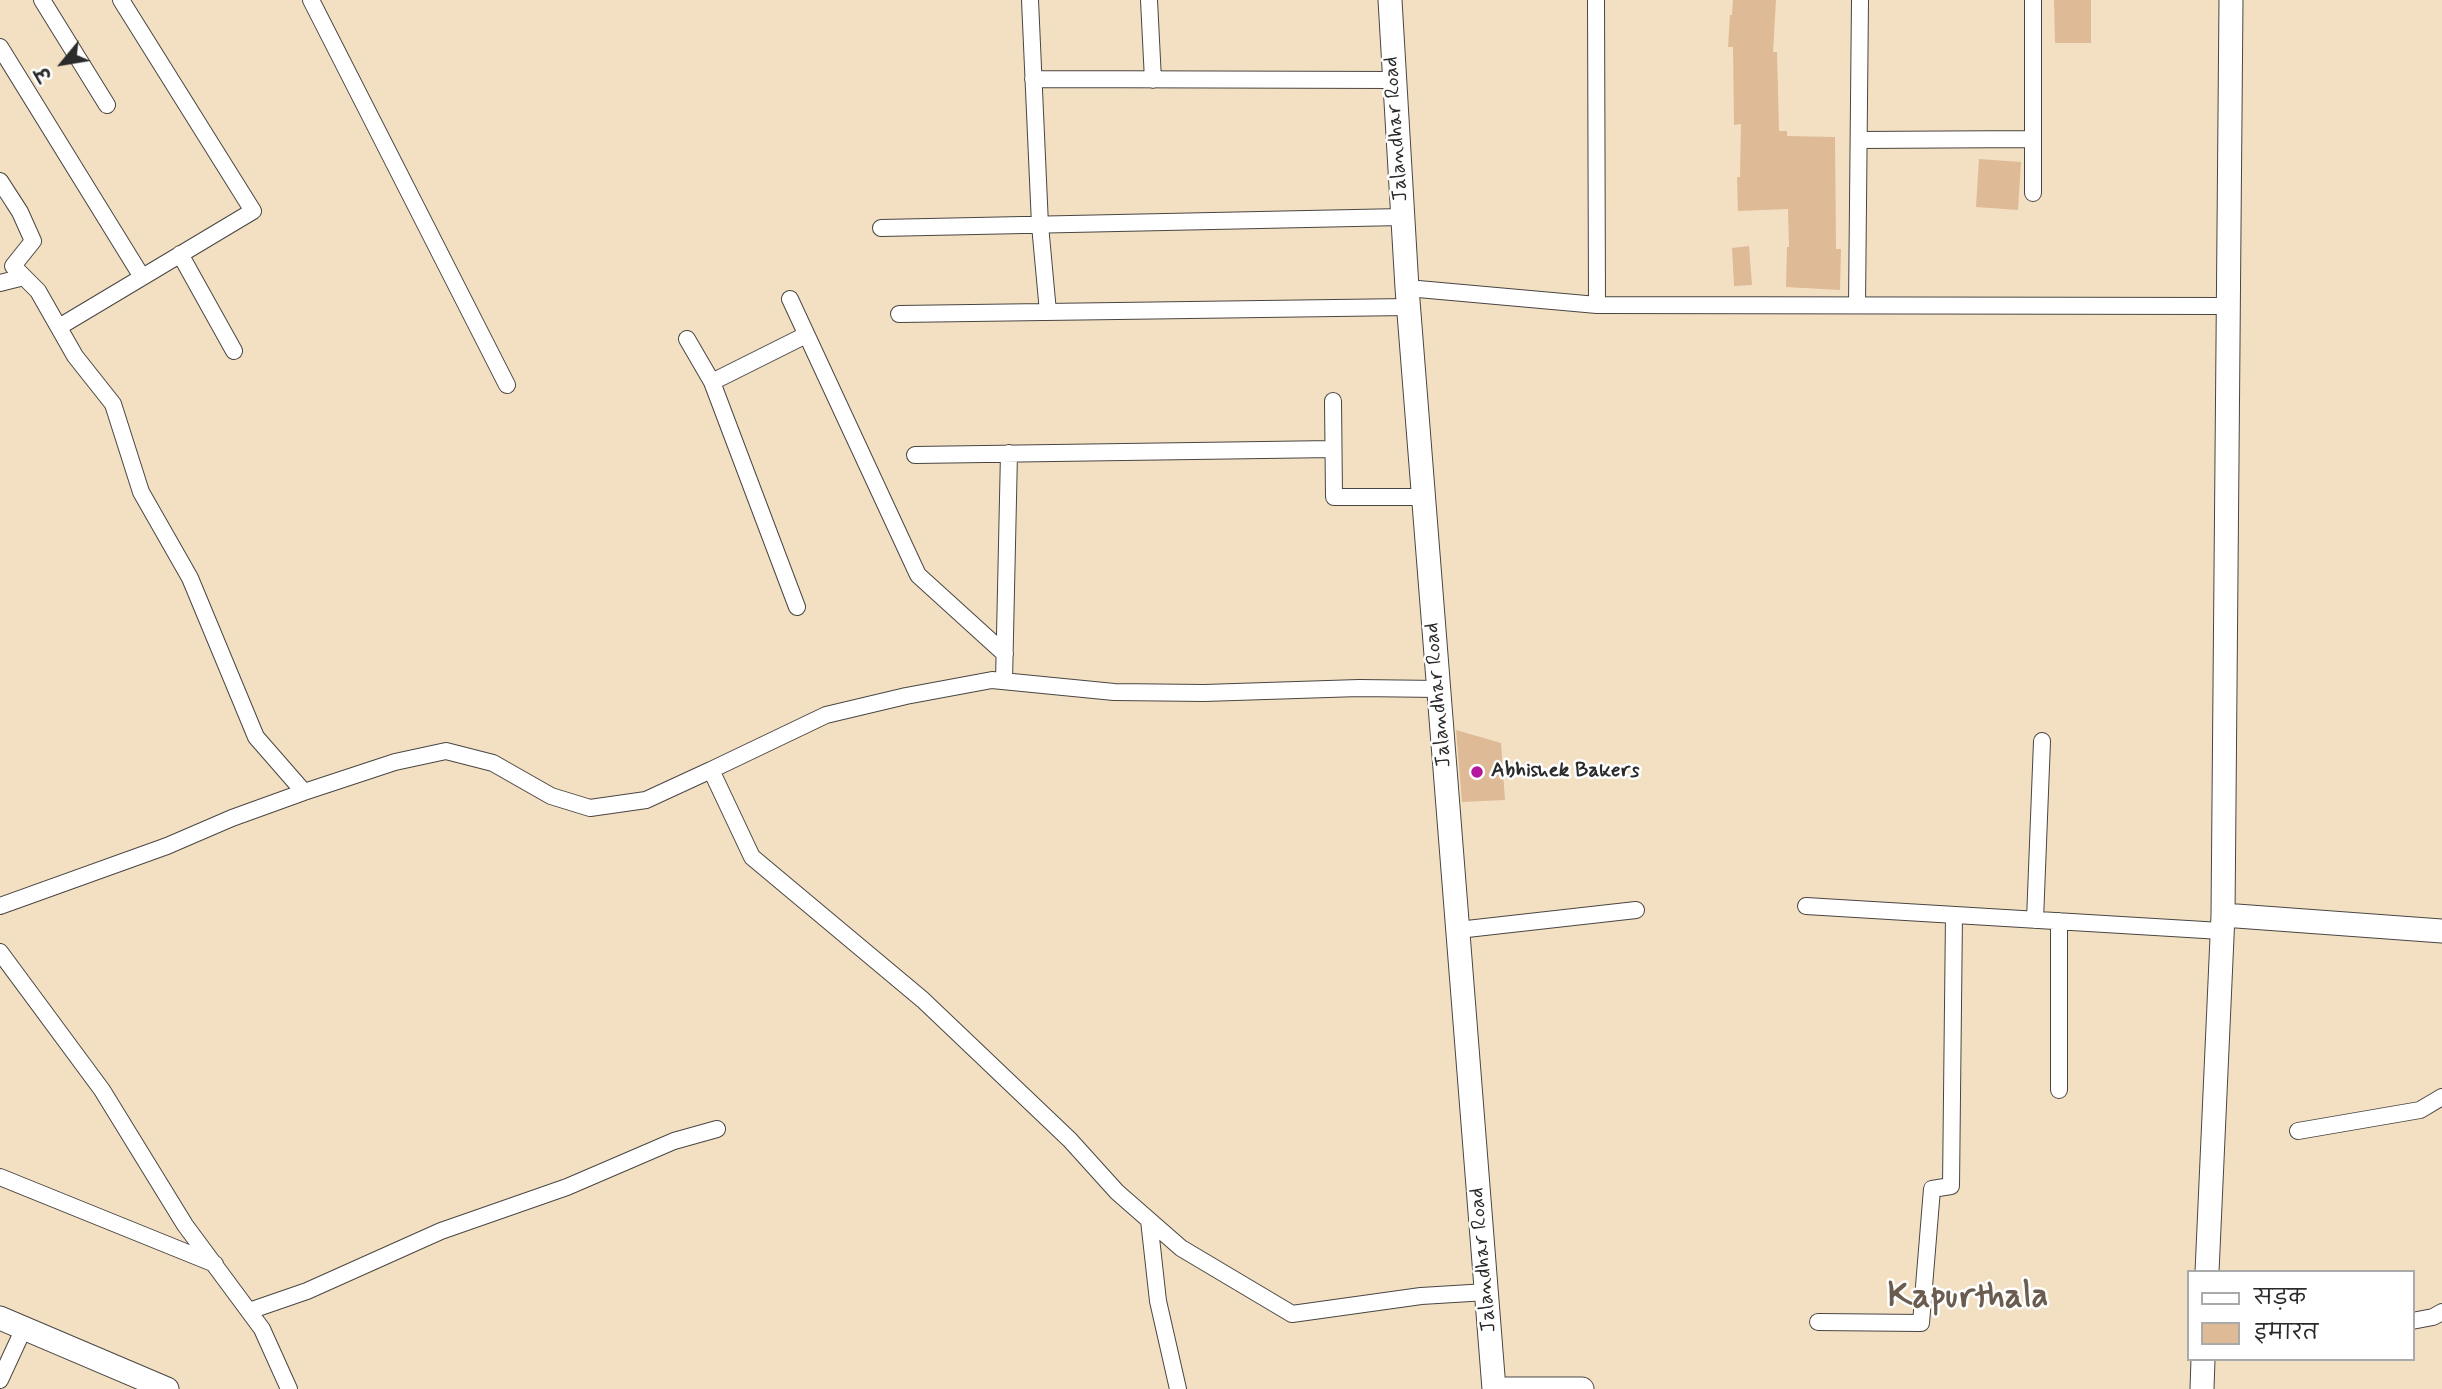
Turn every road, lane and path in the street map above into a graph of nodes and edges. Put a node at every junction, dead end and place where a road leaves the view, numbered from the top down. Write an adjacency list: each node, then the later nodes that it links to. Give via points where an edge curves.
1 (42, 0): 15 (street)
2 (121, 0): 23 (street, via 253,211)
3 (311, 0): 39 (street)
4 (1030, 0): 12 (street)
5 (1149, 0): 13 (street)
6 (1390, 0): 14 (main road, Jalandhar Road)
7 (1596, 0): 29 (street)
8 (1860, 0): 17 (street)
9 (2033, 0): 16 (street)
10 (2231, 0): 31 (main road)
11 (0, 47): 25 (street)
12 (1033, 79): 13 (street); 21 (street)
13 (1153, 80): 14 (street)
14 (1394, 80): 20 (main road, Jalandhar Road)
15 (107, 105)
16 (2033, 139): 17 (street); 19 (street)
17 (1859, 140): 30 (street)
18 (0, 181): 24 (street, via 33,241 13,266)
19 (2033, 193)
20 (1402, 217): 21 (street); 27 (main road, Jalandhar Road)
21 (1040, 225): 22 (street); 32 (street)
22 (881, 228)
23 (180, 254): 25 (street); 37 (street)
24 (24, 277): 26 (street); 34 (street)
25 (142, 277): 34 (street)
26 (0, 283)
27 (1408, 298): 29 (street); 32 (street); 44 (main road, Jalandhar Road)
28 (790, 299): 35 (street)
29 (1597, 305): 30 (street)
30 (1857, 305): 31 (street)
31 (2227, 306): 58 (main road)
32 (1048, 312): 33 (street)
33 (899, 314)
34 (59, 327): 51 (street, via 75,356 113,404 141,492 190,578 256,737)
35 (806, 335): 38 (street); 46 (street, via 918,575)
36 (687, 340): 38 (street)
37 (234, 351)
38 (712, 382): 45 (street)
39 (508, 385)
40 (1333, 401): 41 (street)
41 (1334, 449): 42 (street); 44 (street, via 1334,498)
42 (1009, 453): 43 (street); 46 (street)
43 (915, 455)
44 (1424, 497): 48 (main road, Jalandhar Road)
45 (797, 607)
46 (1005, 654): 47 (street)
47 (1004, 681): 48 (street, via 1114,692); 50 (street, via 906,696 826,715)
48 (1439, 689): 59 (main road, Jalandhar Road)
49 (2042, 741): 56 (street)
50 (711, 770): 51 (street, via 646,800 590,808 551,796 493,764 446,751 394,762); 67 (street, via 751,857 923,1000)
51 (304, 792): 52 (street)
52 (0, 906)
53 (1806, 906): 55 (street)
54 (1636, 910): 59 (street)
55 (1954, 915): 56 (street); 75 (street, via 1951,1186 1932,1189 1921,1324)
56 (2035, 920): 57 (street)
57 (2059, 921): 58 (street); 62 (street)
58 (2222, 923): 60 (main road); 69 (main road)
59 (1458, 930): 70 (main road, Jalandhar Road)
60 (2442, 931)
61 (0, 952): 68 (street, via 102,1090)
62 (2059, 1090)
63 (2442, 1097): 65 (street, via 2420,1110)
64 (717, 1129): 71 (street, via 674,1141 567,1187 441,1231 307,1291)
65 (2298, 1131)
66 (0, 1177): 68 (street)
67 (1149, 1220): 70 (street, via 1181,1248 1292,1314); 81 (street, via 1158,1301)
68 (215, 1265): 71 (street)
69 (2207, 1270)
70 (1487, 1292): 82 (main road, Jalandhar Road)
71 (249, 1311): 80 (street)
72 (2442, 1312): 74 (street)
73 (0, 1318): 76 (main road)
74 (2414, 1321)
75 (1818, 1322)
76 (24, 1328): 78 (street); 79 (main road)
77 (2203, 1361): 84 (main road)
78 (0, 1380)
79 (167, 1389)
80 (289, 1389)
81 (1178, 1389)
82 (1494, 1389): 83 (main road)
83 (1582, 1389)
84 (2202, 1389)

